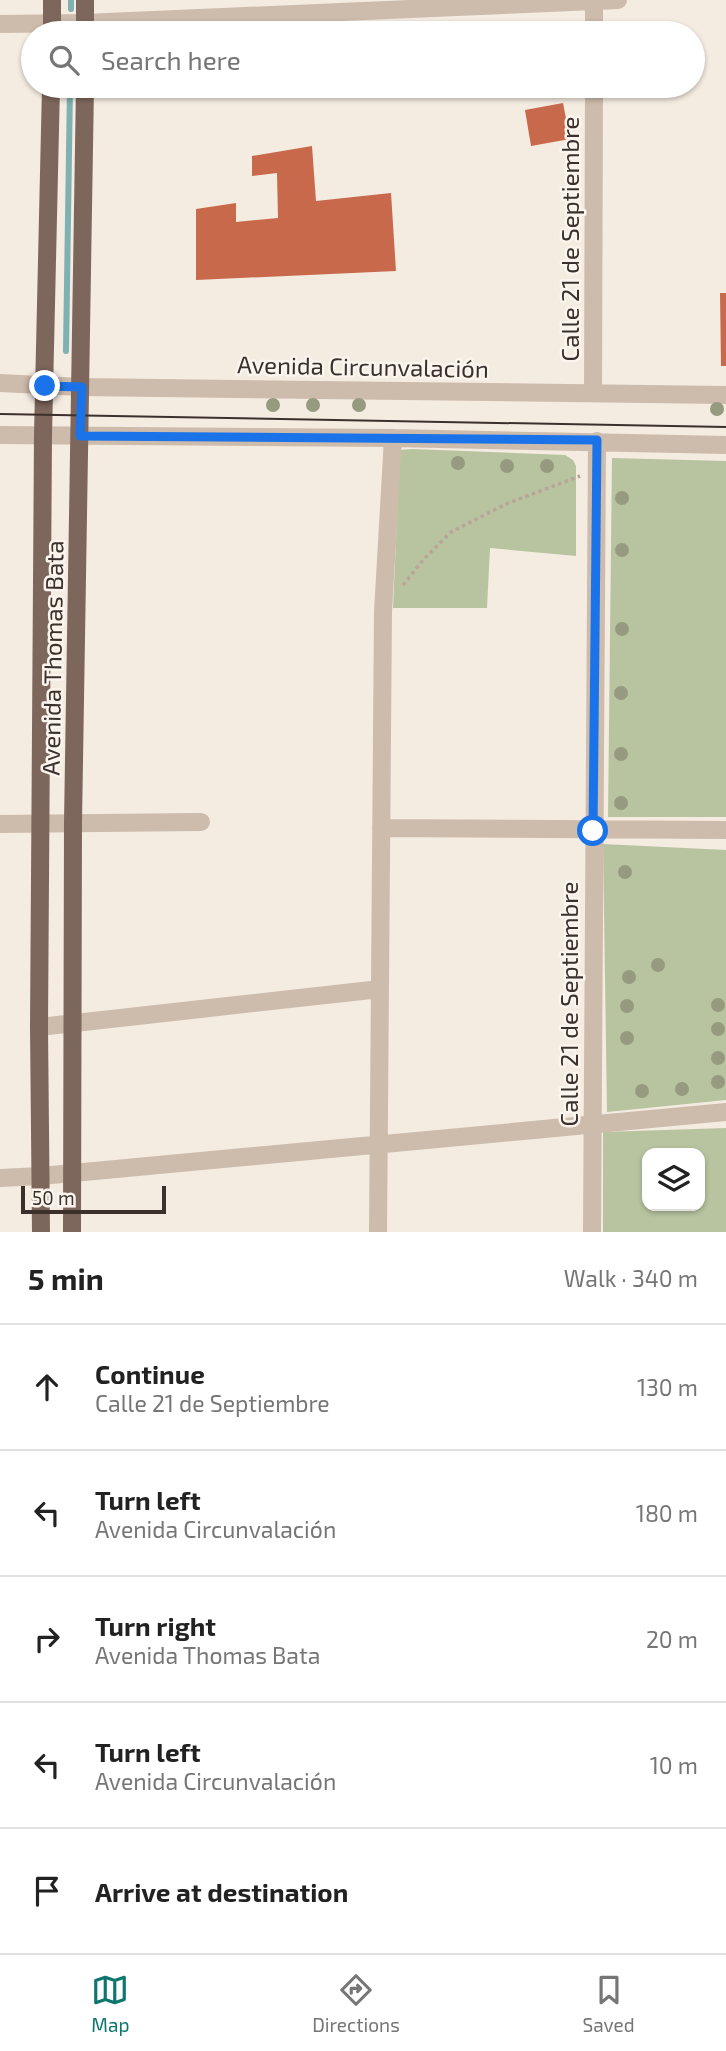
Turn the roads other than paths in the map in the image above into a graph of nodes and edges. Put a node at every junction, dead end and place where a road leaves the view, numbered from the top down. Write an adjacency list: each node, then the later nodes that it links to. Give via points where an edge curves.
1 (52, 0): 5 (main road)
2 (85, 0): 6 (main road)
3 (594, 0): 4 (street); 7 (street); 8 (street)
4 (618, 0)
5 (52, 21)
6 (85, 21)
7 (212, 21)
8 (594, 21)
9 (0, 23): 10 (street)
10 (21, 25)
11 (51, 98): 15 (main road, Avenida Thomas Bata)
12 (85, 98): 16 (main road, Avenida Thomas Bata)
13 (594, 98): 17 (street, Calle 21 de Septiembre)
14 (0, 383): 15 (street, Avenida Circunvalación)
15 (45, 386): 16 (street, Avenida Circunvalación); 20 (main road, Avenida Thomas Bata)
16 (82, 387): 17 (street, Avenida Circunvalación); 21 (main road, Avenida Thomas Bata)
17 (593, 393): 18 (street, Avenida Circunvalación)
18 (726, 395)
19 (0, 435): 20 (street)
20 (43, 435): 21 (street); 25 (main road, Avenida Thomas Bata)
21 (80, 436): 22 (street); 26 (main road, Avenida Thomas Bata)
22 (393, 438): 23 (street); 29 (street, via 383,612)
23 (597, 440): 24 (street); 31 (street, Calle 21 de Septiembre)
24 (726, 445)
25 (41, 822): 26 (street); 28 (street); 34 (main road, Avenida Thomas Bata)
26 (74, 822): 27 (street); 33 (main road, Avenida Thomas Bata)
27 (201, 822)
28 (0, 824)
29 (381, 828): 31 (street); 32 (street)
30 (726, 830): 31 (street)
31 (593, 831): 36 (street, Calle 21 de Septiembre)
32 (380, 989): 33 (street); 37 (street)
33 (72, 1024): 34 (street); 38 (main road, Avenida Thomas Bata)
34 (39, 1027): 39 (main road, Avenida Thomas Bata)
35 (726, 1112): 36 (street)
36 (593, 1124): 37 (street); 44 (street, Calle 21 de Septiembre)
37 (380, 1144): 38 (street); 43 (street)
38 (72, 1173): 39 (street); 42 (main road, Avenida Thomas Bata)
39 (41, 1176): 40 (street); 41 (main road, Avenida Thomas Bata)
40 (0, 1178)
41 (41, 1232)
42 (72, 1232)
43 (378, 1232)
44 (592, 1232)

